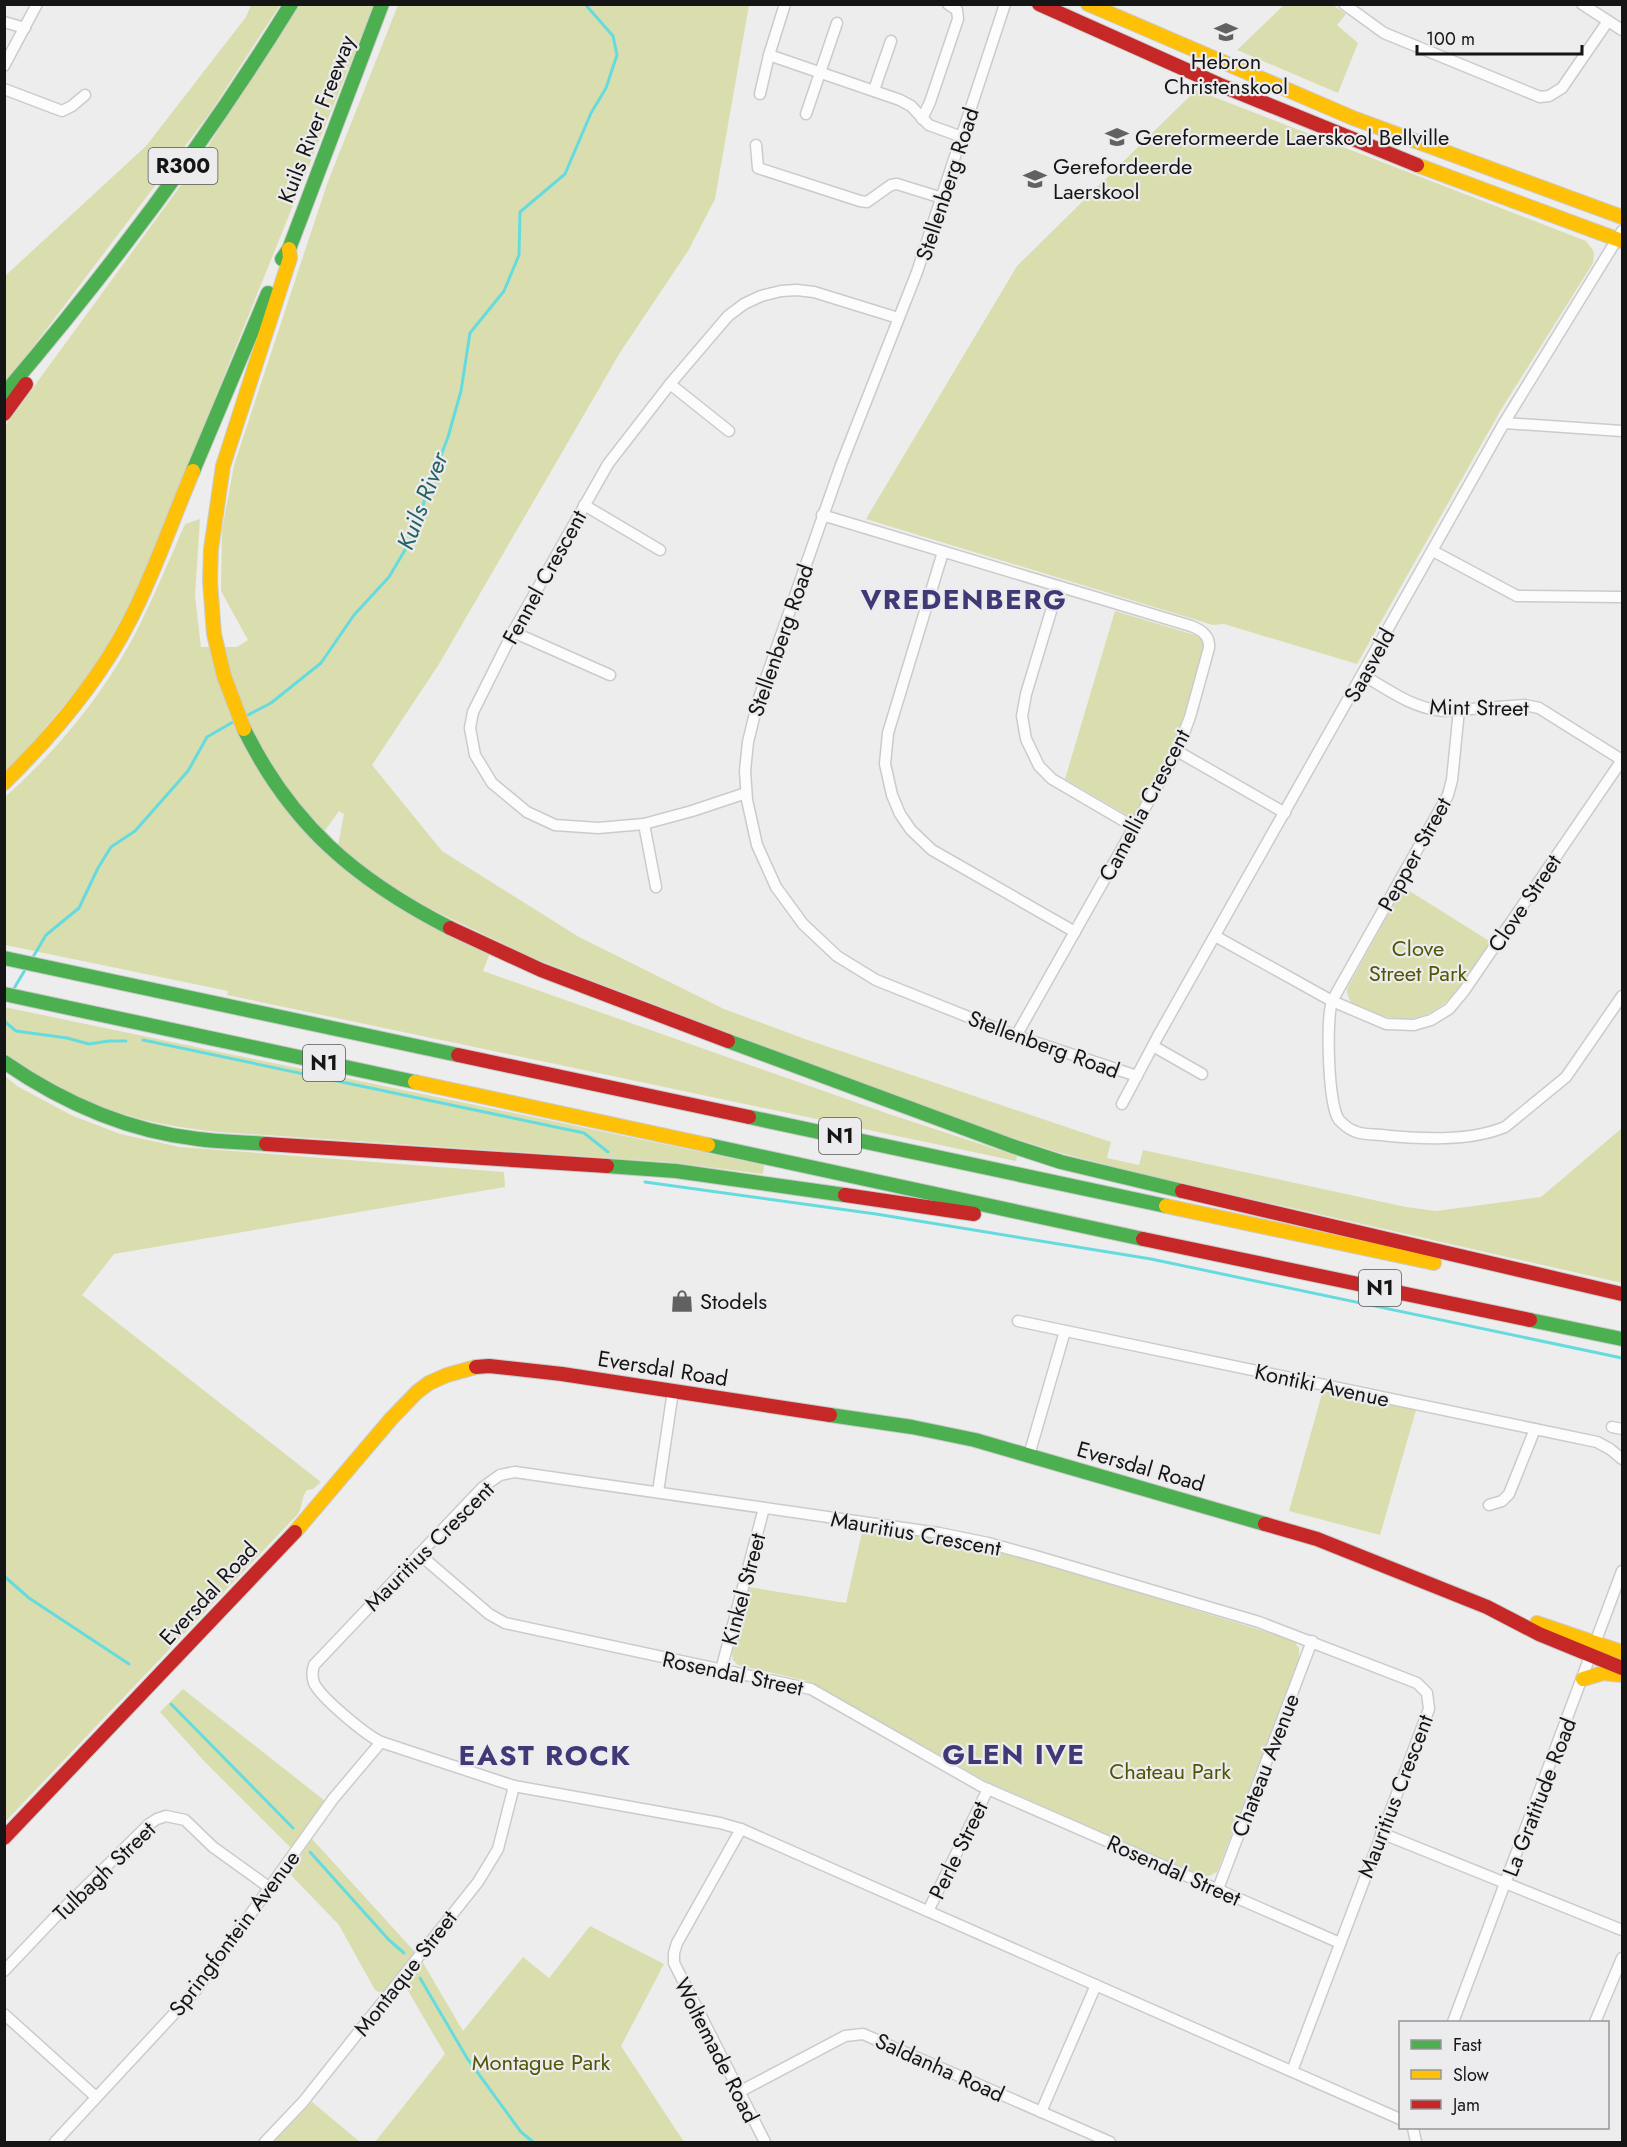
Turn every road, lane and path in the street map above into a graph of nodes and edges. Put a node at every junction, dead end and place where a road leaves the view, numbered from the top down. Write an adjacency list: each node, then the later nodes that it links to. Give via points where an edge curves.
1 (37, 4): 14 (street)
2 (291, 4): 33 (main road, R300, via 222,112)
3 (382, 4): 31 (main road, Kuils River Freeway)
4 (785, 4): 17 (street)
5 (948, 4): 25 (street, via 957,10 958,19)
6 (1005, 4): 26 (street, Stellenberg Road)
7 (1039, 4): 30 (main road, via 1220,85 1436,173)
8 (1088, 4): 29 (main road, via 1353,117)
9 (1344, 4): 11 (street, via 1384,33 1540,97 1562,88)
10 (1582, 4): 11 (street)
11 (1608, 21): 15 (street)
12 (4, 22): 14 (street)
13 (837, 23): 19 (street)
14 (25, 28): 18 (street)
15 (1623, 30)
16 (891, 41): 21 (street)
17 (769, 55): 19 (street); 22 (street)
18 (4, 66)
19 (821, 72): 21 (street); 24 (street)
20 (4, 89): 23 (street, via 62,111)
21 (874, 90): 25 (street, via 906,103)
22 (760, 94)
23 (85, 95)
24 (806, 114)
25 (922, 119): 26 (street)
26 (962, 137): 28 (street, Stellenberg Road)
27 (756, 145): 28 (street, via 758,168 860,201 867,202 897,184)
28 (942, 198): 32 (street, Stellenberg Road)
29 (1623, 217)
30 (1621, 237): 37 (street, Saasveld)
31 (289, 249): 53 (main road, via 283,255 148,583 121,637 52,733); 72 (main road, via 290,258 223,466 211,547 210,592 217,648 240,723 275,784 303,822 368,880 422,913 498,951 981,1135 1104,1173)
32 (898, 318): 34 (street, Fennel Crescent, via 814,292 770,293 744,303 728,316); 41 (street, Stellenberg Road)
33 (66, 321): 35 (main road); 36 (main road)
34 (670, 384): 38 (street); 40 (street, Fennel Crescent, via 618,450)
35 (4, 394)
36 (4, 414)
37 (1504, 423): 39 (street); 43 (street, Saasveld)
38 (729, 431)
39 (1623, 431)
40 (584, 506): 42 (street); 47 (street, Fennel Crescent)
41 (822, 515): 44 (street, Camellia Crescent); 54 (street, Stellenberg Road, via 754,714 746,757)
42 (660, 550)
43 (1433, 551): 46 (street, via 1517,596); 49 (street, Saasveld)
44 (943, 552): 45 (street, Camellia Crescent); 59 (street, via 888,733 885,764 892,795 911,830 932,850)
45 (1058, 588): 51 (street, Camellia Crescent, via 1191,626 1207,637 1209,648); 57 (street, via 1026,694 1022,716 1026,739 1039,766 1052,779)
46 (1623, 597)
47 (513, 632): 48 (street); 56 (street, Fennel Crescent, via 473,712 470,728 475,755 492,783 527,812 555,825 598,828)
48 (610, 675)
49 (1364, 675): 50 (street, Mint Street, via 1419,706 1438,711); 55 (street, Saasveld)
50 (1459, 710): 52 (street, Mint Street, via 1526,705 1539,708); 64 (street, Pepper Street, via 1448,795)
51 (1177, 751): 55 (street); 57 (street, Camellia Crescent)
52 (1622, 760): 64 (street, Clove Street, via 1464,991 1444,1013 1423,1023 1395,1025)
53 (4, 783)
54 (746, 793): 56 (street, Fennel Crescent); 65 (street, Stellenberg Road, via 753,830 769,873 793,913 825,946 876,980)
55 (1285, 813): 60 (street, Saasveld)
56 (644, 824): 58 (street)
57 (1134, 827): 59 (street, Camellia Crescent)
58 (656, 887)
59 (1075, 932): 65 (street, Camellia Crescent)
60 (1215, 936): 64 (street, Clove Street); 66 (street, Saasveld)
61 (4, 958): 73 (main road, N1)
62 (4, 994): 71 (main road, N1)
63 (1623, 996): 64 (street, Pepper Street, via 1566,1077 1505,1128 1422,1139 1359,1133 1345,1126 1334,1111 1328,1025)
64 (1332, 1001)
65 (1016, 1036): 69 (street, Stellenberg Road)
66 (1153, 1046): 68 (street); 69 (street, Saasveld)
67 (4, 1062): 71 (main road, via 89,1112 197,1139 676,1171)
68 (1202, 1074)
69 (1137, 1076): 70 (street, Saasveld)
70 (1122, 1104)
71 (1138, 1238): 76 (main road, N1)
72 (1623, 1294)
73 (1623, 1304)
74 (1018, 1321): 75 (street, Kontiki Avenue)
75 (1065, 1331): 78 (street, Kontiki Avenue); 79 (street)
76 (1623, 1338)
77 (673, 1391): 79 (main road, Eversdal Road, via 940,1432); 81 (street); 98 (main road, Eversdal Road, via 489,1366 429,1383 391,1419 311,1515)
78 (1535, 1429): 80 (street, Kontiki Avenue, via 1597,1442); 82 (street, via 1509,1494)
79 (1029, 1455): 87 (main road, Eversdal Road, via 1317,1539)
80 (1623, 1459)
81 (658, 1492): 83 (street, Mauritius Crescent); 84 (street, Mauritius Crescent, via 507,1473 483,1487)
82 (1489, 1505)
83 (764, 1508): 86 (street, Mauritius Crescent, via 988,1543); 90 (street, Kinkel Street)
84 (419, 1554): 90 (street, Rosendal Street, via 489,1614 511,1626); 93 (street, Mauritius Crescent, via 319,1657 313,1669 318,1689 362,1730)
85 (1623, 1572): 87 (street, La Gratitude Road)
86 (1312, 1641): 97 (street, Mauritius Crescent, via 1417,1683 1427,1693 1429,1710); 101 (street, Chateau Avenue)
87 (1594, 1648): 88 (main road, Eversdal Road); 89 (main road, Eversdal Road); 92 (street, La Gratitude Road)
88 (1623, 1652)
89 (1623, 1668)
90 (722, 1670): 95 (street, Rosendal Street, via 811,1689)
91 (1623, 1675): 92 (main road, via 1604,1673)
92 (1583, 1679): 99 (street, La Gratitude Road)
93 (381, 1742): 94 (street, Mauritius Crescent); 100 (street, Springfontein Avenue, via 333,1799)
94 (514, 1786): 96 (street, Mauritius Crescent); 117 (street, Montaque Street, via 498,1850 483,1874 303,2102)
95 (988, 1789): 101 (street, Rosendal Street); 102 (street, Perle Street)
96 (741, 1829): 102 (street, Mauritius Crescent); 112 (street, Woltemade Road, via 678,1943 674,1958 677,1973)
97 (1382, 1833): 99 (street); 104 (street, Mauritius Crescent)
98 (4, 1838)
99 (1506, 1882): 103 (street); 109 (street, La Gratitude Road)
100 (270, 1888): 106 (street, Tulbagh Street, via 213,1847 190,1823 161,1817 149,1824 59,1912); 113 (street, Springfontein Avenue, via 196,1990)
101 (1218, 1889): 104 (street, Rosendal Street)
102 (928, 1911): 107 (street, Mauritius Crescent)
103 (1623, 1929)
104 (1340, 1943): 111 (street, Mauritius Crescent)
105 (1623, 1958): 110 (street)
106 (4, 1971)
107 (1096, 1985): 111 (street, Mauritius Crescent); 114 (street)
108 (4, 2014): 113 (street)
109 (1453, 2021)
110 (1594, 2021)
111 (1292, 2071): 115 (street, Mauritius Crescent)
112 (739, 2092): 114 (street, Saldanha Road, via 845,2036 857,2034); 118 (street, Woltemade Road)
113 (96, 2097): 116 (street, Springfontein Avenue)
114 (1041, 2112): 119 (street, Saldanha Road)
115 (1399, 2118)
116 (54, 2142)
117 (265, 2142)
118 (765, 2142)
119 (1110, 2142)

